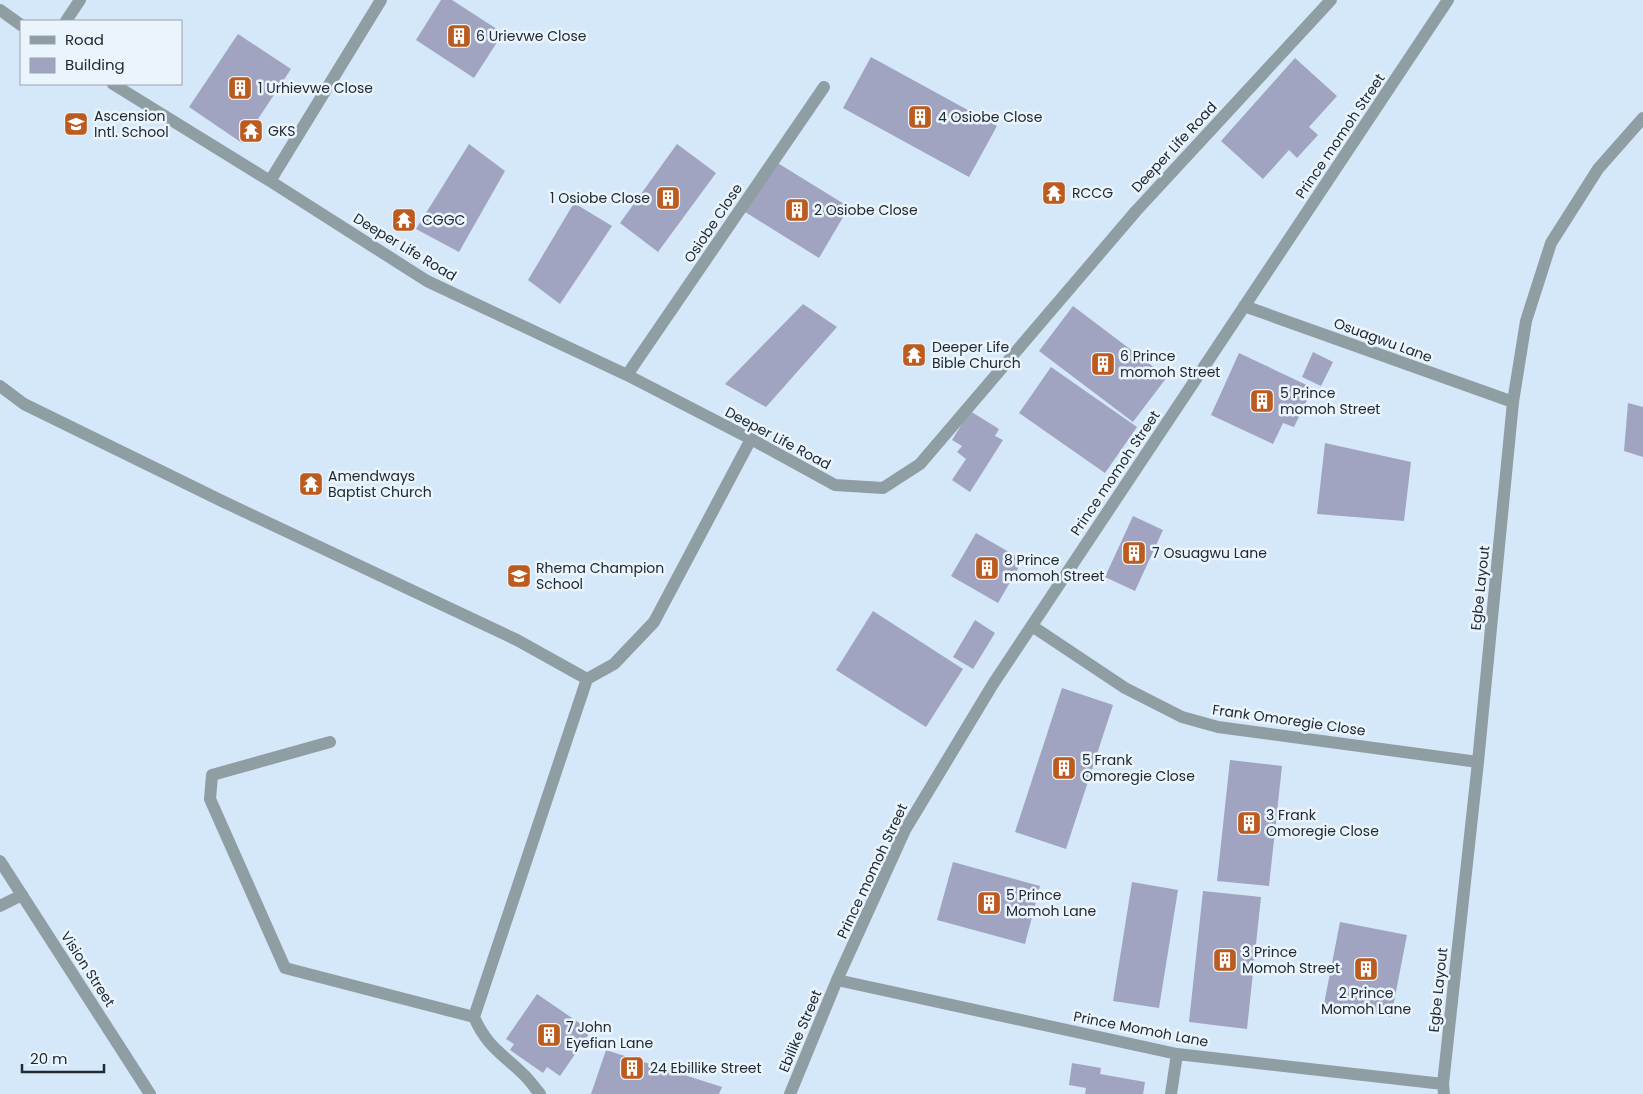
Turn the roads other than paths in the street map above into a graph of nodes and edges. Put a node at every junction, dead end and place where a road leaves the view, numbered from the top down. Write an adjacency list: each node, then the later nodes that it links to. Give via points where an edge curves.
1 (80, 0): 6 (street)
2 (381, 0): 11 (street)
3 (1331, 0): 16 (street, Deeper Life Road, via 1136,210 920,464 883,488 835,486)
4 (1448, 0): 12 (street, Prince momoh Street)
5 (0, 10): 7 (street)
6 (67, 20)
7 (20, 24)
8 (116, 85): 11 (street, Deeper Life Road)
9 (824, 87): 13 (street, Osiobe Close)
10 (1643, 118): 15 (street, Egbe Layout, via 1598,169 1551,243 1526,322)
11 (270, 181): 13 (street, Deeper Life Road, via 426,281)
12 (1244, 306): 15 (street, Osuagwu Lane); 17 (street, Prince momoh Street)
13 (627, 375): 16 (street, Deeper Life Road)
14 (0, 386): 18 (street, via 24,404 517,640)
15 (1513, 402): 20 (street, Egbe Layout)
16 (751, 439): 18 (street, via 654,622 614,664)
17 (1032, 626): 20 (street, Frank Omoregie Close, via 1126,688 1182,717 1218,727); 24 (street, Prince momoh Street, via 905,830)
18 (587, 679): 25 (street)
19 (330, 742): 25 (street, via 212,774 210,799 285,968)
20 (1478, 762): 27 (street, Egbe Layout)
21 (0, 861): 22 (street, Vision Street)
22 (22, 895): 23 (street); 28 (street, Vision Street)
23 (0, 906)
24 (838, 980): 26 (street, Prince Momoh Lane); 30 (street, Ebilike Street)
25 (474, 1017): 29 (street, via 480,1033)
26 (1177, 1054): 27 (street, Prince Momoh Lane); 31 (street)
27 (1444, 1089)
28 (150, 1094)
29 (540, 1094)
30 (790, 1094)
31 (1171, 1094)

